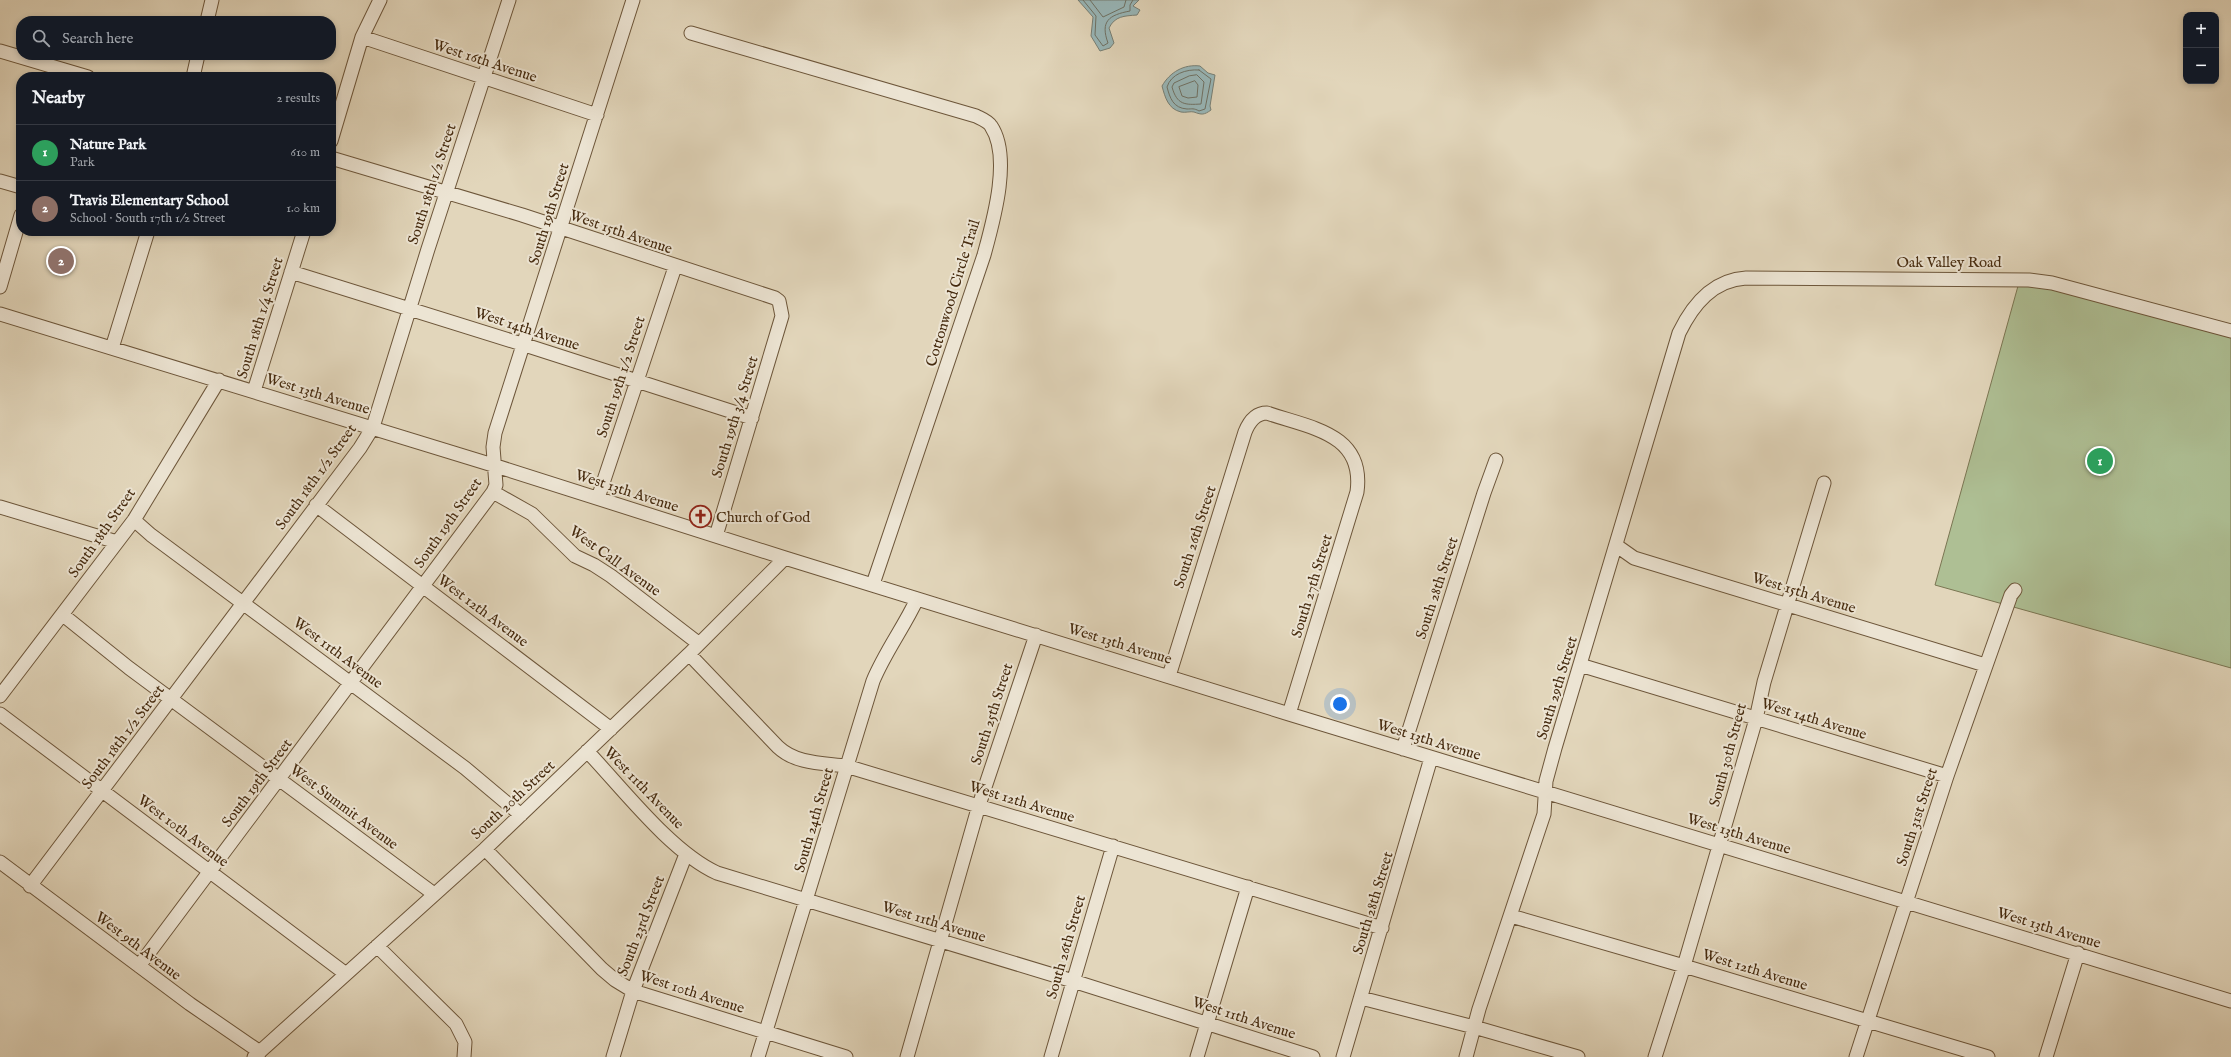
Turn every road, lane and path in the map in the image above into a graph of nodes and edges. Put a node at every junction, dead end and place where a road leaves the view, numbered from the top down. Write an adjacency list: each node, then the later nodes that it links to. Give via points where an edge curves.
1 (212, 0): 5 (street)
2 (380, 0): 7 (street)
3 (509, 0): 14 (street, South 18th 1/2 Street)
4 (633, 0): 15 (street, South 19th Street)
5 (208, 16)
6 (691, 33): 53 (street, Cottonwood Circle Trail, via 976,116 991,126 997,138 1001,154 999,176 991,229 984,255)
7 (362, 38): 14 (street, West 16th Avenue); 16 (street)
8 (0, 51): 9 (street)
9 (16, 57)
10 (25, 60): 12 (street)
11 (197, 60): 13 (street)
12 (59, 72)
13 (194, 72)
14 (484, 78): 15 (street, West 16th Avenue); 20 (street, South 18th 1/2 Street)
15 (597, 115): 21 (street, South 19th Street)
16 (336, 124)
17 (336, 160): 20 (street, West 15th Avenue)
18 (0, 181): 19 (street)
19 (16, 185)
20 (446, 193): 21 (street, West 15th Avenue); 29 (street, South 18th 1/2 Street)
21 (561, 229): 25 (street, West 15th Avenue); 33 (street, South 19th Street)
22 (16, 232): 27 (street)
23 (146, 236): 34 (street)
24 (302, 236): 26 (street, South 18th 1/4 Street)
25 (674, 267): 28 (street, West 15th Avenue, via 775,298); 36 (street, South 19th 1/2 Street)
26 (291, 272): 29 (street, West 14th Avenue); 37 (street, South 18th 1/4 Street)
27 (0, 287)
28 (781, 307): 39 (street, South 19th 3/4 Street, via 782,316)
29 (410, 309): 33 (street, West 14th Avenue); 40 (street, South 18th 1/2 Street)
30 (0, 314): 34 (street, West 13th Avenue)
31 (1682, 328): 32 (street, Oak Valley Road, via 1697,304 1714,287 1734,279 1999,278 2052,283); 51 (street, South 29th Street)
32 (2231, 331)
33 (525, 344): 36 (street, West 14th Avenue); 42 (street, South 19th Street, via 495,433 493,447)
34 (112, 348): 35 (street, West 13th Avenue)
35 (219, 380): 37 (street, West 13th Avenue); 48 (street, South 18th Street)
36 (637, 381): 39 (street, West 14th Avenue); 45 (street, South 19th 1/2 Street)
37 (254, 391): 40 (street, West 13th Avenue)
38 (1260, 413): 65 (street, South 26th Street, via 1254,417 1245,432); 70 (street, South 27th Street, via 1334,436 1351,452 1357,465 1359,480)
39 (752, 418): 49 (street, South 19th 3/4 Street)
40 (373, 428): 42 (street, West 13th Avenue); 46 (street, South 18th 1/2 Street)
41 (1496, 460): 73 (street, South 28th Street)
42 (496, 466): 44 (street, South 19th Street, via 496,485); 45 (street, West 13th Avenue)
43 (1824, 483): 58 (street, South 30th Street)
44 (493, 492): 54 (street, South 19th Street); 61 (street, West Call Avenue, via 532,514 575,556 594,564 611,576)
45 (598, 498): 49 (street, West 13th Avenue)
46 (316, 505): 54 (street, West 12th Avenue); 57 (street, South 18th 1/2 Street)
47 (0, 507): 50 (street)
48 (134, 520): 50 (street, South 18th Street); 57 (street, West 11th Avenue)
49 (716, 536): 52 (street, West 13th Avenue)
50 (117, 542): 59 (street, South 18th Street)
51 (1617, 546): 58 (street, West 15th Avenue, via 1634,558); 63 (street, South 29th Street)
52 (785, 558): 53 (street, West 13th Avenue); 61 (street, South 20th Street)
53 (873, 584): 56 (street, West 13th Avenue)
54 (423, 586): 66 (street, South 19th Street); 72 (street, West 12th Avenue)
55 (2015, 590): 64 (street, South 31st Street)
56 (917, 599): 60 (street, West 13th Avenue); 76 (street, South 24th Street, via 882,661)
57 (243, 603): 66 (street, West 11th Avenue); 68 (street, South 18th 1/2 Street)
58 (1788, 604): 64 (street, West 15th Avenue); 71 (street, South 30th Street, via 1764,682)
59 (63, 615): 67 (street, South 18th Street); 68 (street, West Summit Avenue)
60 (1036, 635): 65 (street, West 13th Avenue); 81 (street, South 25th Street)
61 (698, 644): 62 (street, South 20th Street)
62 (689, 654): 72 (street, South 20th Street); 76 (street, West 12th Avenue, via 786,755 798,760)
63 (1580, 665): 71 (street, West 14th Avenue); 80 (street, South 29th Street, via 1546,781)
64 (1985, 665): 77 (street, South 31st Street)
65 (1169, 676): 70 (street, West 13th Avenue)
66 (352, 684): 78 (street, South 19th Street); 82 (street, West 11th Avenue, via 465,768)
67 (0, 696)
68 (171, 699): 78 (street, West Summit Avenue); 79 (street, South 18th 1/2 Street)
69 (0, 714): 79 (street, West 10th Avenue)
70 (1289, 714): 73 (street, West 13th Avenue)
71 (1756, 719): 77 (street, West 14th Avenue); 83 (street, South 30th Street)
72 (611, 729): 74 (street, South 20th Street)
73 (1403, 749): 75 (street, West 13th Avenue)
74 (587, 752): 82 (street, South 20th Street); 86 (street, West 11th Avenue)
75 (1431, 758): 80 (street, West 13th Avenue); 95 (street, South 28th Street)
76 (846, 766): 81 (street, West 12th Avenue); 92 (street, South 24th Street)
77 (1947, 776): 93 (street, South 31st Street)
78 (280, 779): 88 (street, South 19th Street); 91 (street, West Summit Avenue)
79 (103, 790): 88 (street, West 10th Avenue); 89 (street, South 18th 1/2 Street)
80 (1546, 793): 83 (street, West 13th Avenue); 94 (street, South 29th Street, via 1544,814)
81 (979, 805): 84 (street, West 12th Avenue); 96 (street, South 25th Street)
82 (520, 815): 85 (street, South 20th Street)
83 (1720, 845): 93 (street, West 13th Avenue); 100 (street, South 30th Street)
84 (1113, 846): 90 (street, West 12th Avenue); 102 (street, South 26th Street)
85 (485, 849): 91 (street, South 20th Street); 103 (street, West 10th Avenue, via 602,969)
86 (686, 854): 92 (street, West 11th Avenue, via 717,873); 103 (street, South 23rd Street)
87 (0, 862): 89 (street, West 9th Avenue)
88 (210, 871): 99 (street, South 19th Street); 101 (street, West 10th Avenue)
89 (30, 886): 99 (street, West 9th Avenue)
90 (1248, 887): 95 (street, West 12th Avenue); 107 (street)
91 (434, 894): 97 (street, South 20th Street)
92 (807, 900): 96 (street, West 11th Avenue); 109 (street, South 24th Street)
93 (1906, 903): 98 (street, West 13th Avenue); 106 (street, South 31st Street)
94 (1511, 916): 100 (street, West 12th Avenue); 108 (street, South 29th Street)
95 (1382, 928): 104 (street, South 28th Street)
96 (940, 940): 102 (street, West 11th Avenue); 115 (street, South 25th Street)
97 (377, 946): 101 (street, South 20th Street); 111 (street, via 456,1024 465,1042)
98 (2078, 953): 105 (street, West 13th Avenue); 125 (street)
99 (139, 966): 110 (street, West 9th Avenue)
100 (1684, 966): 106 (street, West 12th Avenue); 122 (street, South 30th Street)
101 (346, 974): 110 (street, South 20th Street)
102 (1073, 981): 107 (street, West 11th Avenue); 116 (street, South 26th Street)
103 (633, 991): 109 (street, West 10th Avenue); 112 (street, South 23rd Street)
104 (1361, 998): 108 (street); 119 (street, South 28th Street)
105 (2231, 1001)
106 (1868, 1021): 123 (street, South 31st Street); 124 (street, West 12th Avenue)
107 (1208, 1023): 117 (street); 118 (street, West 11th Avenue)
108 (1474, 1027): 120 (street, South 29th Street); 121 (street)
109 (765, 1033): 113 (street, South 24th Street); 114 (street, West 10th Avenue)
110 (257, 1054)
111 (464, 1057)
112 (613, 1057)
113 (758, 1057)
114 (846, 1057)
115 (907, 1057)
116 (1051, 1057)
117 (1197, 1057)
118 (1313, 1057)
119 (1343, 1057)
120 (1466, 1057)
121 (1578, 1057)
122 (1655, 1057)
123 (1856, 1057)
124 (1988, 1057)
125 (2046, 1057)

